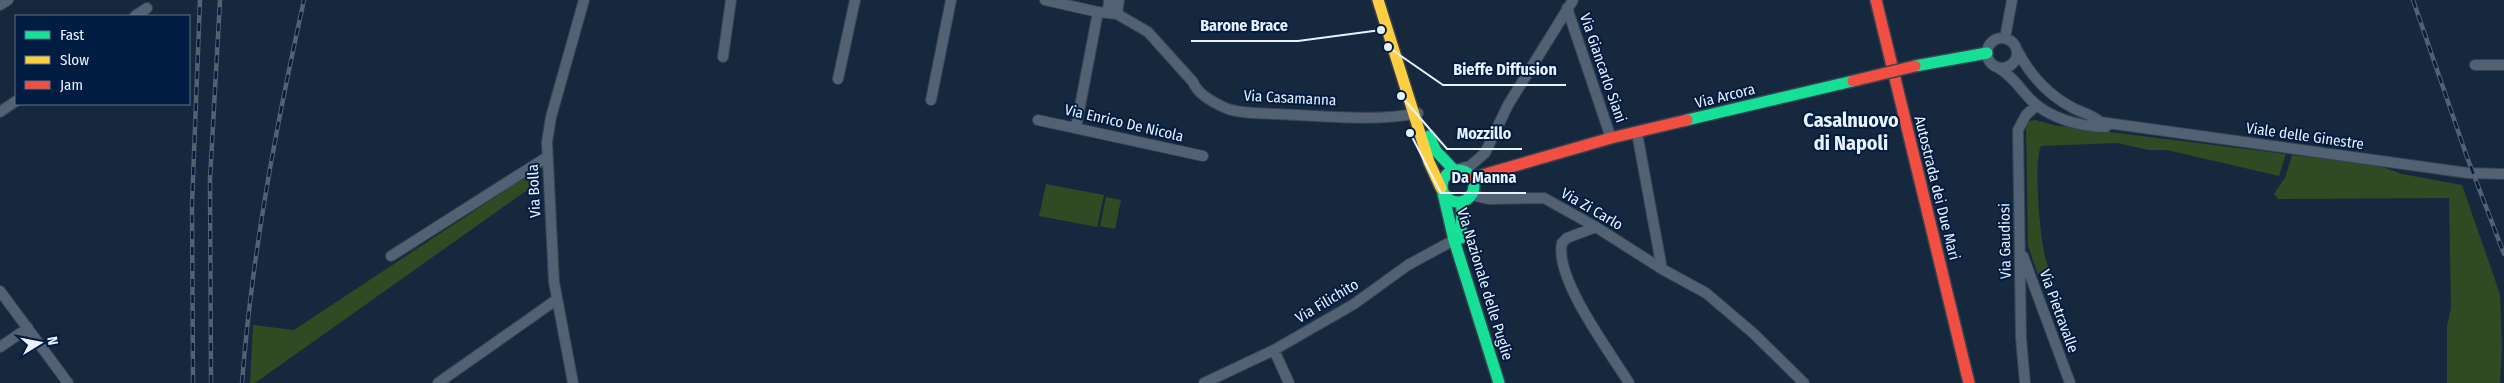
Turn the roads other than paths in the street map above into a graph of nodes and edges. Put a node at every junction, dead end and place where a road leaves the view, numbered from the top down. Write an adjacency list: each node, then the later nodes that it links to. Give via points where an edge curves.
1 (8, 0): 14 (street)
2 (584, 0): 39 (street, Via Bolla, via 551,117)
3 (731, 0): 21 (street)
4 (856, 0): 26 (street)
5 (951, 0): 28 (street)
6 (1045, 0): 16 (street, Via Casamanna)
7 (1109, 0): 16 (street)
8 (1119, 0): 16 (street)
9 (1378, 0): 32 (main road, Via Nazionale delle Puglie)
10 (1388, 0): 32 (main road, Via Nazionale delle Puglie)
11 (1876, 0): 66 (main road, Autostrada dei Due Mari)
12 (2012, 0): 18 (street)
13 (1570, 4): 37 (street, Via Giancarlo Siani); 40 (street, via 1508,105 1485,153 1470,166)
14 (0, 5)
15 (147, 8): 17 (street)
16 (1108, 13): 32 (street, Via Casamanna, via 1148,32 1193,82 1196,90 1229,109 1312,116); 35 (street)
17 (136, 15)
18 (2006, 38): 19 (street); 20 (street, via 1992,41)
19 (2017, 50): 25 (street, via 2016,59 2010,66); 34 (street, Viale delle Ginestre, via 2024,64 2051,93 2074,108 2095,116 2100,122)
20 (1987, 53): 25 (street, via 1990,62); 36 (main road, Via Arcora, bridge, via 1915,66)
21 (723, 57)
22 (1878, 58): 27 (main road)
23 (2475, 65): 24 (street)
24 (2504, 66)
25 (1997, 67): 30 (street, Viale delle Ginestre, via 2020,85)
26 (838, 79)
27 (1884, 87)
28 (931, 100)
29 (15, 102): 31 (street)
30 (2036, 105): 34 (street, Viale delle Ginestre, via 2067,120 2103,127); 49 (street, Via Gaudiosi, via 2018,130)
31 (0, 112)
32 (1418, 113): 40 (main road, Via Nazionale delle Puglie, via 1432,146); 45 (main road, Via Nazionale delle Puglie, via 1429,162)
33 (1038, 120): 35 (street, Via Enrico De Nicola)
34 (2118, 125): 41 (street, Viale delle Ginestre)
35 (1076, 127): 38 (street, Via Enrico De Nicola)
36 (1636, 133): 37 (main road, Via Arcora); 51 (street)
37 (1611, 138): 43 (main road, Via Arcora)
38 (1203, 156)
39 (547, 158): 50 (street); 53 (street, Via Bolla)
40 (1456, 169): 43 (main road); 45 (main road, via 1446,174)
41 (2489, 174): 42 (street, Viale delle Ginestre); 44 (street, Viale delle Ginestre)
42 (2504, 174)
43 (1472, 178): 46 (main road, via 1474,187)
44 (2504, 181)
45 (1442, 190): 46 (main road, via 1451,201); 48 (main road, Via Nazionale delle Puglie)
46 (1466, 199): 47 (street, Via Zi Carlo, via 1544,198); 48 (main road, Via Nazionale delle Puglie)
47 (1596, 227): 51 (street, Via Zi Carlo); 64 (street, via 1567,238 1562,243 1561,262 1583,308)
48 (1458, 239): 56 (street, Via Filichito, via 1408,265 1354,304); 62 (main road, Via Nazionale delle Puglie); 63 (main road, Via Nazionale delle Puglie)
49 (2020, 248): 67 (street, Via Gaudiosi); 68 (street, Via Pietravalle)
50 (391, 256)
51 (1662, 269): 65 (street, Via Zi Carlo, via 1706,293)
52 (0, 292): 54 (street)
53 (556, 300): 58 (street); 59 (street, Via Bolla)
54 (28, 328): 55 (street); 57 (street)
55 (0, 346)
56 (1274, 350): 60 (street, Via Filichito); 61 (street)
57 (68, 383)
58 (438, 383)
59 (573, 383)
60 (1204, 383)
61 (1289, 383)
62 (1500, 383)
63 (1507, 383)
64 (1629, 383)
65 (1804, 383)
66 (1969, 383)
67 (2025, 383)
68 (2070, 383)

